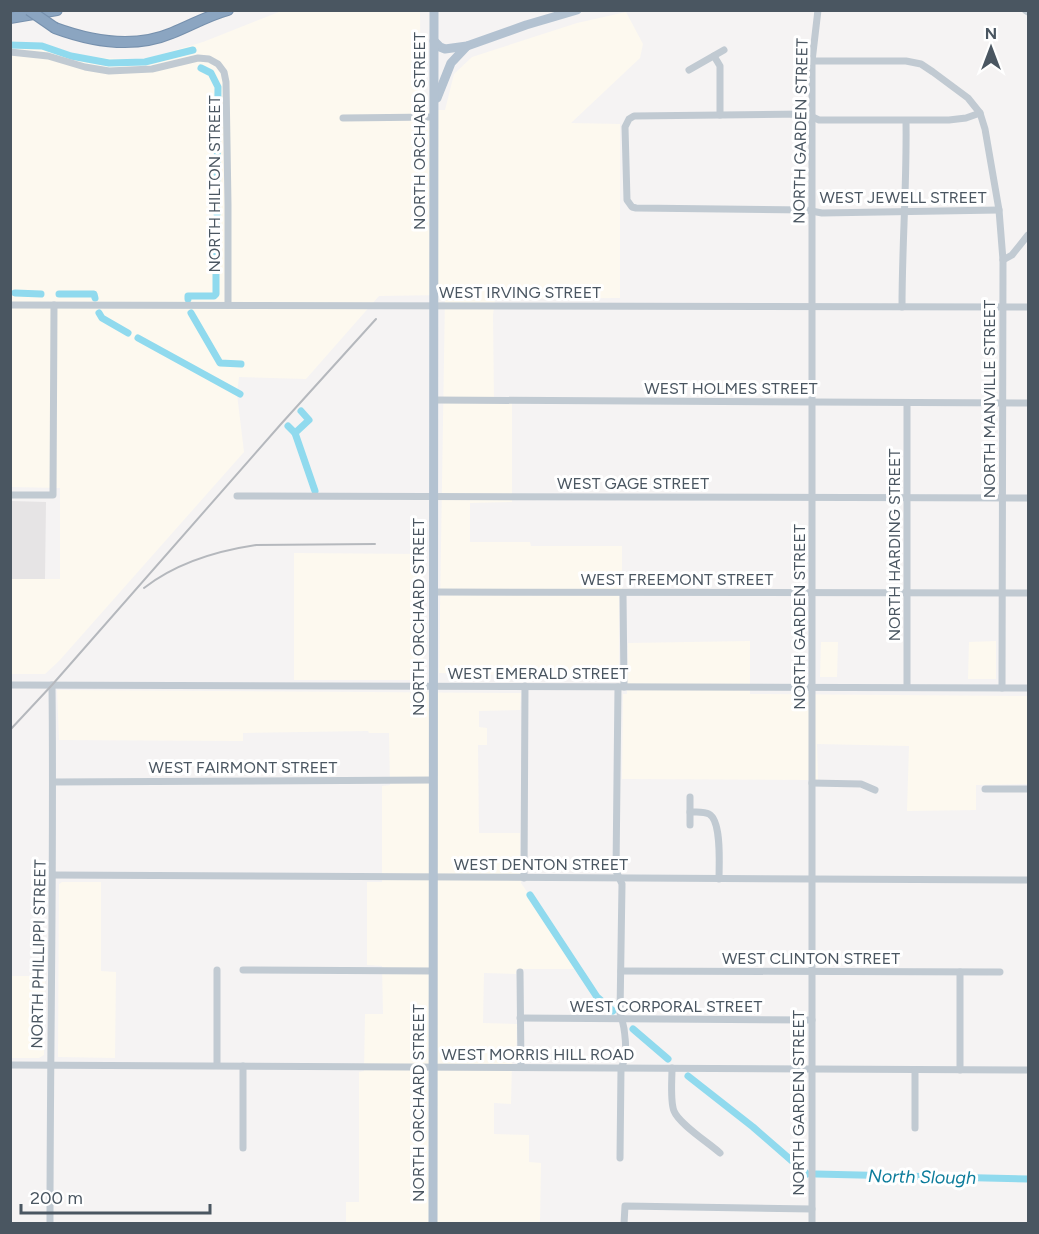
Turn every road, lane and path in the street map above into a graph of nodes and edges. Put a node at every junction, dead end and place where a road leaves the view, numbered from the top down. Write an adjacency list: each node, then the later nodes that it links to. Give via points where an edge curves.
1 (29, 10): 3 (highway, bridge, via 55,28 78,37 117,43 170,35)
2 (57, 10): 7 (highway)
3 (228, 10)
4 (577, 10): 9 (main road)
5 (818, 10): 13 (street, NORTH GARDEN STREET)
6 (434, 11): 8 (main road, NORTH ORCHARD STREET)
7 (10, 18)
8 (434, 41): 9 (main road, via 445,49); 15 (main road, NORTH ORCHARD STREET)
9 (467, 46): 15 (main road, via 451,63)
10 (724, 50): 12 (street)
11 (10, 52): 29 (street, NORTH HILTON STREET, via 48,56 109,71 152,69 198,58 218,64 226,82)
12 (714, 56): 14 (street); 17 (street, via 720,66)
13 (812, 61): 16 (street, via 921,64 968,98); 20 (street, NORTH GARDEN STREET)
14 (689, 70)
15 (434, 106): 18 (main road, NORTH ORCHARD STREET)
16 (980, 113): 21 (street, via 966,118); 23 (street, NORTH MANVILLE STREET)
17 (720, 114): 20 (street, via 806,114); 22 (street, WEST JEWELL STREET, via 629,119 625,127 628,204 636,208)
18 (434, 117): 19 (street); 30 (main road, NORTH ORCHARD STREET)
19 (343, 118)
20 (812, 118): 21 (street); 22 (street, NORTH GARDEN STREET)
21 (906, 121): 24 (street)
22 (811, 210): 24 (street, WEST JEWELL STREET); 31 (street, NORTH GARDEN STREET)
23 (999, 210): 24 (street, WEST JEWELL STREET); 26 (street, NORTH MANVILLE STREET)
24 (904, 212): 32 (street)
25 (1029, 236): 26 (street)
26 (1003, 260): 33 (street, NORTH MANVILLE STREET)
27 (10, 304): 28 (street, WEST IRVING STREET)
28 (54, 305): 29 (street, WEST IRVING STREET); 40 (street, via 53,495)
29 (228, 305): 30 (street, WEST IRVING STREET)
30 (434, 306): 31 (street, WEST IRVING STREET); 35 (main road, NORTH ORCHARD STREET)
31 (812, 307): 32 (street, WEST IRVING STREET); 36 (street, NORTH GARDEN STREET)
32 (902, 307): 33 (street, WEST IRVING STREET)
33 (1003, 307): 34 (street, WEST IRVING STREET); 38 (street, NORTH MANVILLE STREET)
34 (1029, 307)
35 (434, 400): 36 (street, WEST HOLMES STREET); 42 (main road, NORTH ORCHARD STREET)
36 (812, 402): 37 (street, WEST HOLMES STREET); 43 (street, NORTH GARDEN STREET)
37 (908, 403): 38 (street, WEST HOLMES STREET); 44 (street, NORTH HARDING STREET)
38 (1002, 403): 39 (street, WEST HOLMES STREET); 45 (street, NORTH MANVILLE STREET)
39 (1029, 403)
40 (10, 495)
41 (237, 496): 42 (street, WEST GAGE STREET)
42 (433, 496): 43 (street, WEST GAGE STREET); 47 (main road, NORTH ORCHARD STREET)
43 (812, 497): 44 (street, WEST GAGE STREET); 49 (street, NORTH GARDEN STREET)
44 (908, 497): 45 (street, WEST GAGE STREET); 50 (street, NORTH HARDING STREET)
45 (1002, 498): 46 (street, WEST GAGE STREET); 51 (street, NORTH MANVILLE STREET)
46 (1029, 498)
47 (433, 592): 48 (street, WEST FREEMONT STREET); 55 (main road, NORTH ORCHARD STREET)
48 (623, 593): 49 (street, WEST FREEMONT STREET); 57 (street)
49 (812, 593): 50 (street, WEST FREEMONT STREET); 58 (street, NORTH GARDEN STREET)
50 (907, 593): 51 (street, WEST FREEMONT STREET); 59 (street, NORTH HARDING STREET)
51 (1002, 593): 52 (street, WEST FREEMONT STREET); 60 (street, NORTH MANVILLE STREET)
52 (1029, 593)
53 (10, 685): 54 (street, WEST EMERALD STREET)
54 (52, 685): 55 (street, WEST EMERALD STREET); 63 (street, NORTH PHILLIPPI STREET)
55 (434, 686): 56 (street, WEST EMERALD STREET); 62 (main road, NORTH ORCHARD STREET)
56 (525, 686): 57 (street, WEST EMERALD STREET); 73 (street)
57 (621, 687): 58 (street, WEST EMERALD STREET); 74 (street, via 616,871)
58 (812, 687): 59 (street, WEST EMERALD STREET); 64 (street, NORTH GARDEN STREET)
59 (907, 687): 60 (street, WEST EMERALD STREET)
60 (1002, 688): 61 (street, WEST EMERALD STREET)
61 (1029, 688)
62 (433, 780): 63 (street, WEST FAIRMONT STREET); 72 (main road, NORTH ORCHARD STREET)
63 (53, 782): 71 (street, NORTH PHILLIPPI STREET)
64 (812, 783): 67 (street, via 861,784); 76 (street, NORTH GARDEN STREET)
65 (986, 789): 66 (street)
66 (1029, 789)
67 (874, 790)
68 (690, 797): 69 (street)
69 (690, 812): 70 (street); 75 (street, via 703,812 715,819)
70 (690, 825)
71 (53, 875): 72 (street, WEST DENTON STREET); 90 (street, NORTH PHILLIPPI STREET)
72 (433, 877): 73 (street, WEST DENTON STREET); 80 (main road, NORTH ORCHARD STREET)
73 (524, 878): 74 (street, WEST DENTON STREET)
74 (619, 878): 75 (street, WEST DENTON STREET); 81 (street)
75 (719, 879): 76 (street, WEST DENTON STREET)
76 (812, 879): 77 (street, WEST DENTON STREET); 82 (street, NORTH GARDEN STREET)
77 (1029, 880)
78 (217, 970): 91 (street)
79 (243, 970): 80 (street)
80 (433, 971): 93 (main road, NORTH ORCHARD STREET)
81 (621, 971): 82 (street, WEST CLINTON STREET); 87 (street)
82 (812, 971): 84 (street, WEST CLINTON STREET); 88 (street, NORTH GARDEN STREET)
83 (520, 972): 86 (street)
84 (960, 972): 85 (street, WEST CLINTON STREET); 99 (street)
85 (1000, 972)
86 (520, 1018): 87 (street, WEST CORPORAL STREET); 94 (street)
87 (622, 1019): 88 (street, WEST CORPORAL STREET); 95 (street, via 625,1026)
88 (812, 1020): 97 (street, NORTH GARDEN STREET)
89 (10, 1065): 90 (street, WEST MORRIS HILL ROAD)
90 (50, 1065): 91 (street, WEST MORRIS HILL ROAD); 106 (street, NORTH PHILLIPPI STREET)
91 (217, 1065): 92 (street, WEST MORRIS HILL ROAD)
92 (243, 1066): 93 (street, WEST MORRIS HILL ROAD); 102 (street)
93 (433, 1067): 94 (street, WEST MORRIS HILL ROAD); 107 (main road, NORTH ORCHARD STREET)
94 (520, 1067): 95 (street, WEST MORRIS HILL ROAD)
95 (621, 1068): 96 (street, WEST MORRIS HILL ROAD); 104 (street)
96 (672, 1068): 97 (street, WEST MORRIS HILL ROAD); 103 (street, via 674,1112)
97 (812, 1069): 98 (street, WEST MORRIS HILL ROAD); 105 (street, NORTH GARDEN STREET)
98 (915, 1070): 99 (street, WEST MORRIS HILL ROAD); 101 (street)
99 (960, 1070): 100 (street, WEST MORRIS HILL ROAD)
100 (1029, 1070)
101 (915, 1128)
102 (243, 1148)
103 (720, 1153)
104 (620, 1158)
105 (812, 1209): 108 (street, via 625,1206); 109 (street, NORTH GARDEN STREET)
106 (50, 1224)
107 (433, 1224)
108 (624, 1224)
109 (812, 1224)

